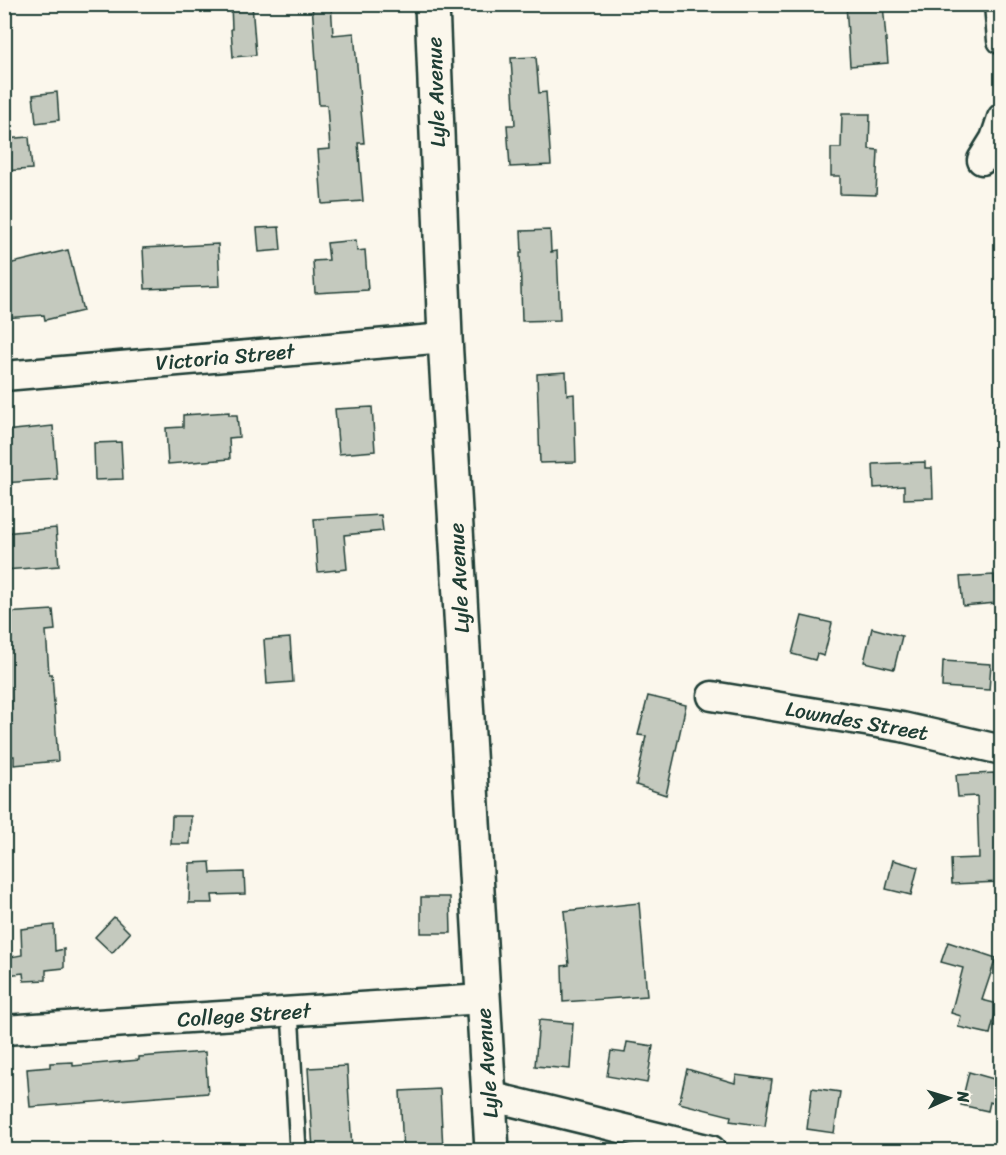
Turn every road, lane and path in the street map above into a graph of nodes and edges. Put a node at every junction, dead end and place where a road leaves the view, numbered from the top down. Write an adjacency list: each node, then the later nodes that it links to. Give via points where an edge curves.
1 (432, 4): 6 (street, Lyle Avenue)
2 (999, 4): 3 (street)
3 (1002, 40)
4 (1002, 118): 5 (street)
5 (982, 160)
6 (445, 338): 7 (street, Victoria Street); 10 (street, Lyle Avenue)
7 (4, 376)
8 (712, 696): 9 (street, Lowndes Street, via 902,728)
9 (1002, 750)
10 (483, 999): 11 (street, College Street); 13 (street, Lyle Avenue)
11 (290, 1011): 12 (street, College Street); 14 (lane)
12 (4, 1030)
13 (489, 1096): 15 (street, Lyle Avenue); 16 (street)
14 (298, 1150)
15 (492, 1150)
16 (711, 1150)

